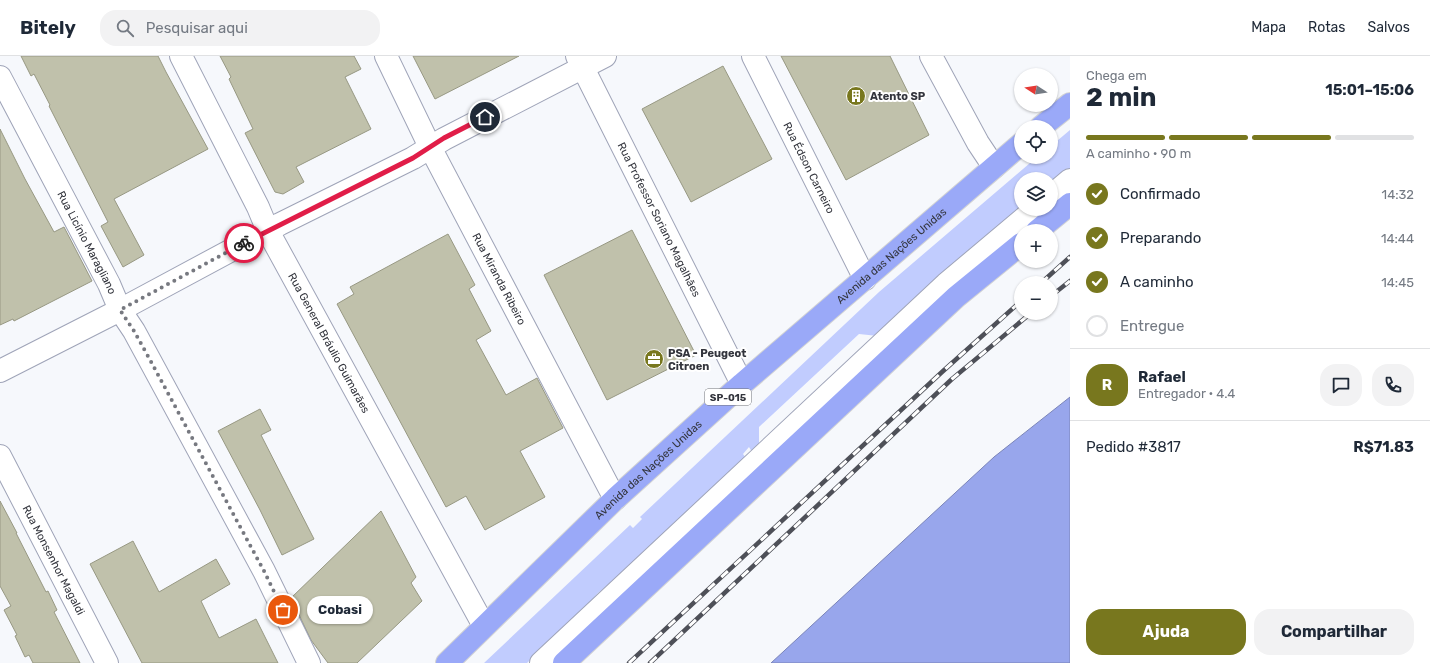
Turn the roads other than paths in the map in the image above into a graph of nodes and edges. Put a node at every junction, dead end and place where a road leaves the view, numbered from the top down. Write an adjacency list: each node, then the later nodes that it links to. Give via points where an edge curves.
1 (181, 56): 18 (street, Rua General Bráulio Guimarães)
2 (386, 56): 10 (street, Rua Miranda Ribeiro)
3 (605, 56): 6 (street)
4 (753, 56): 20 (street, Rua Édson Carneiro)
5 (931, 56): 12 (street, via 978,143)
6 (580, 62): 10 (street); 23 (street, Rua Professor Soriano Magalhães)
7 (0, 77): 21 (street, Rua Licínio Maragliano, via 109,284)
8 (1070, 104): 9 (highway)
9 (1051, 120)
10 (430, 147): 18 (street); 25 (street, Rua Miranda Ribeiro)
11 (1014, 150): 12 (highway, Avenida das Nações Unidas / SP-015)
12 (994, 167): 20 (highway, Avenida das Nações Unidas / SP-015)
13 (1070, 180): 14 (street)
14 (1058, 190)
15 (1070, 204): 17 (highway)
16 (1027, 216): 30 (street, via 946,284)
17 (1046, 224)
18 (268, 231): 21 (street); 26 (street, Rua General Bráulio Guimarães)
19 (1014, 250): 31 (highway, via 956,297)
20 (866, 279): 23 (highway, Avenida das Nações Unidas / SP-015)
21 (120, 310): 22 (street); 28 (street, Rua Licínio Maragliano, via 134,331 252,550)
22 (0, 371)
23 (742, 384): 25 (highway, Avenida das Nações Unidas / SP-015)
24 (0, 456): 27 (street, Rua Monsenhor Magaldi)
25 (616, 500): 26 (highway, Avenida das Nações Unidas / SP-015)
26 (484, 626): 29 (highway, Avenida das Nações Unidas / SP-015)
27 (107, 663)
28 (309, 663)
29 (446, 663)
30 (541, 663)
31 (564, 663)

